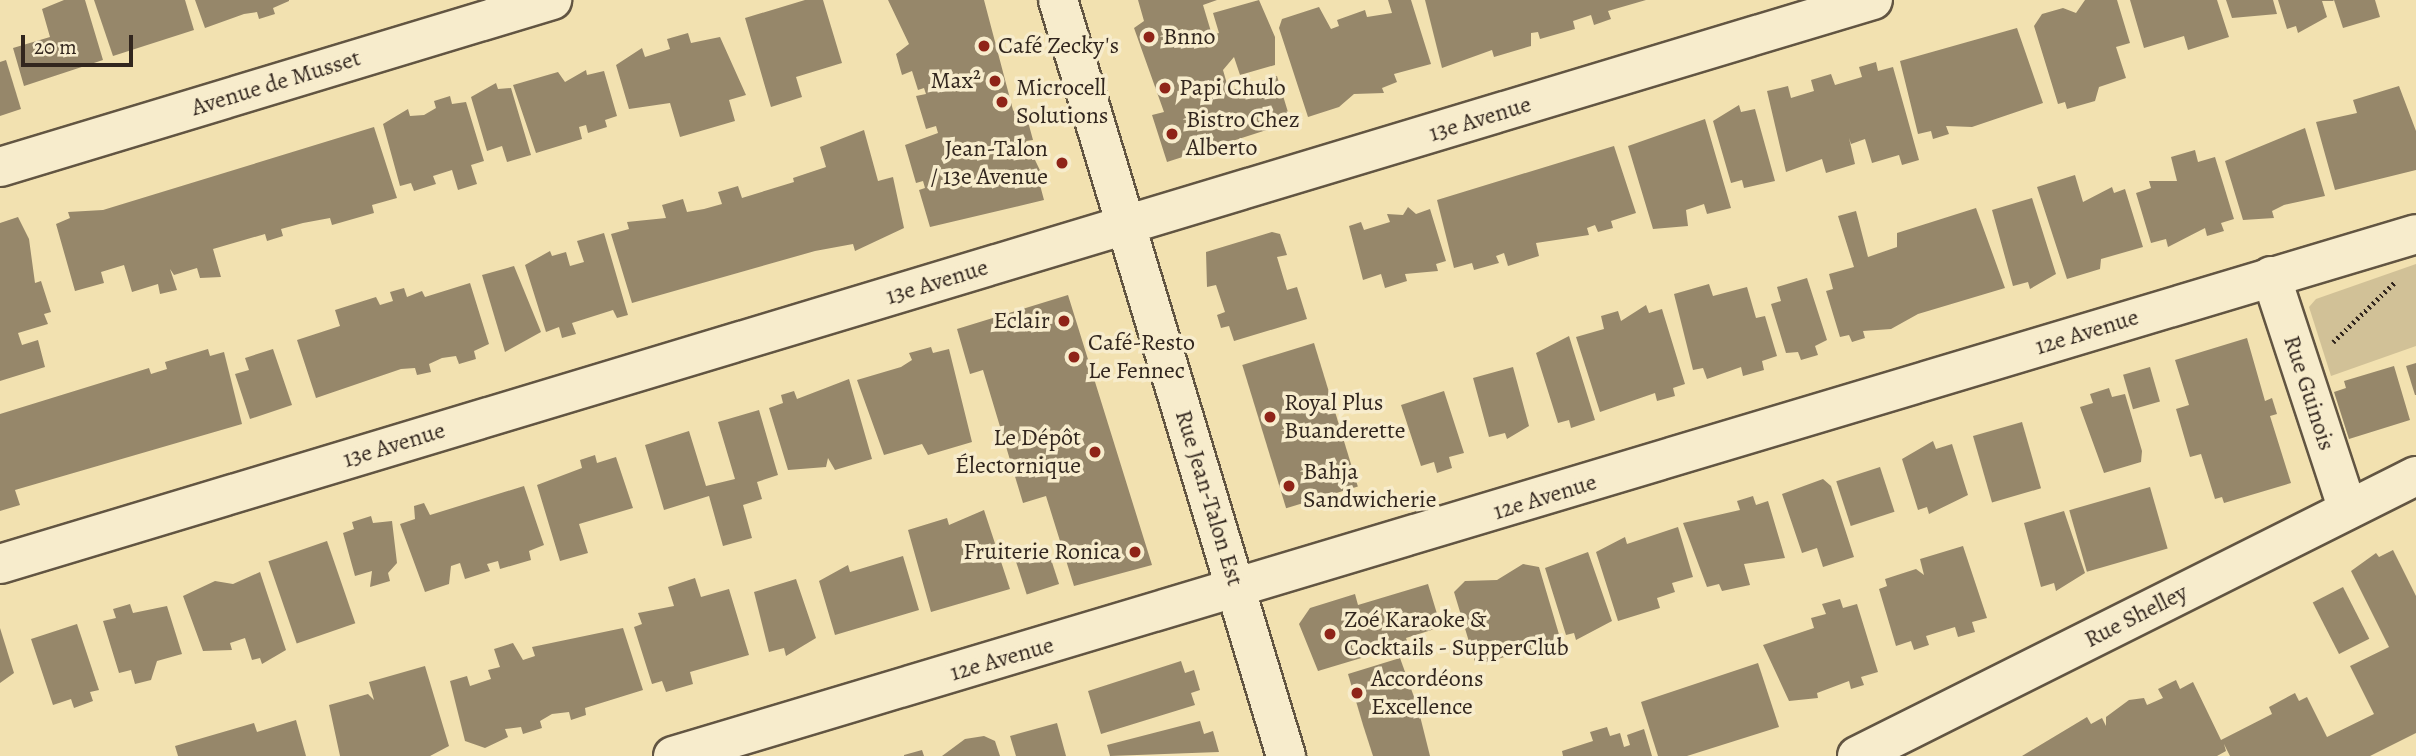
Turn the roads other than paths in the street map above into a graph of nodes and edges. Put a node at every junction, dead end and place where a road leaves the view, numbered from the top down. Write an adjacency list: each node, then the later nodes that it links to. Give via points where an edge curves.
1 (552, 0): 4 (street, Avenue de Musset)
2 (1058, 0): 5 (street, Rue Jean-Talon Est)
3 (1873, 0): 5 (street, 13e Avenue)
4 (0, 167)
5 (1127, 226): 10 (street, 13e Avenue); 11 (street, Rue Jean-Talon Est)
6 (2416, 234): 7 (street, 12e Avenue)
7 (2271, 276): 9 (street, Rue Guinois); 11 (street, 12e Avenue)
8 (2416, 476): 9 (street, Rue Shelley)
9 (2348, 510): 14 (street, Rue Shelley)
10 (0, 564)
11 (1237, 590): 12 (street, 12e Avenue); 13 (street, Rue Jean-Talon Est)
12 (673, 756)
13 (1286, 756)
14 (1857, 756)

